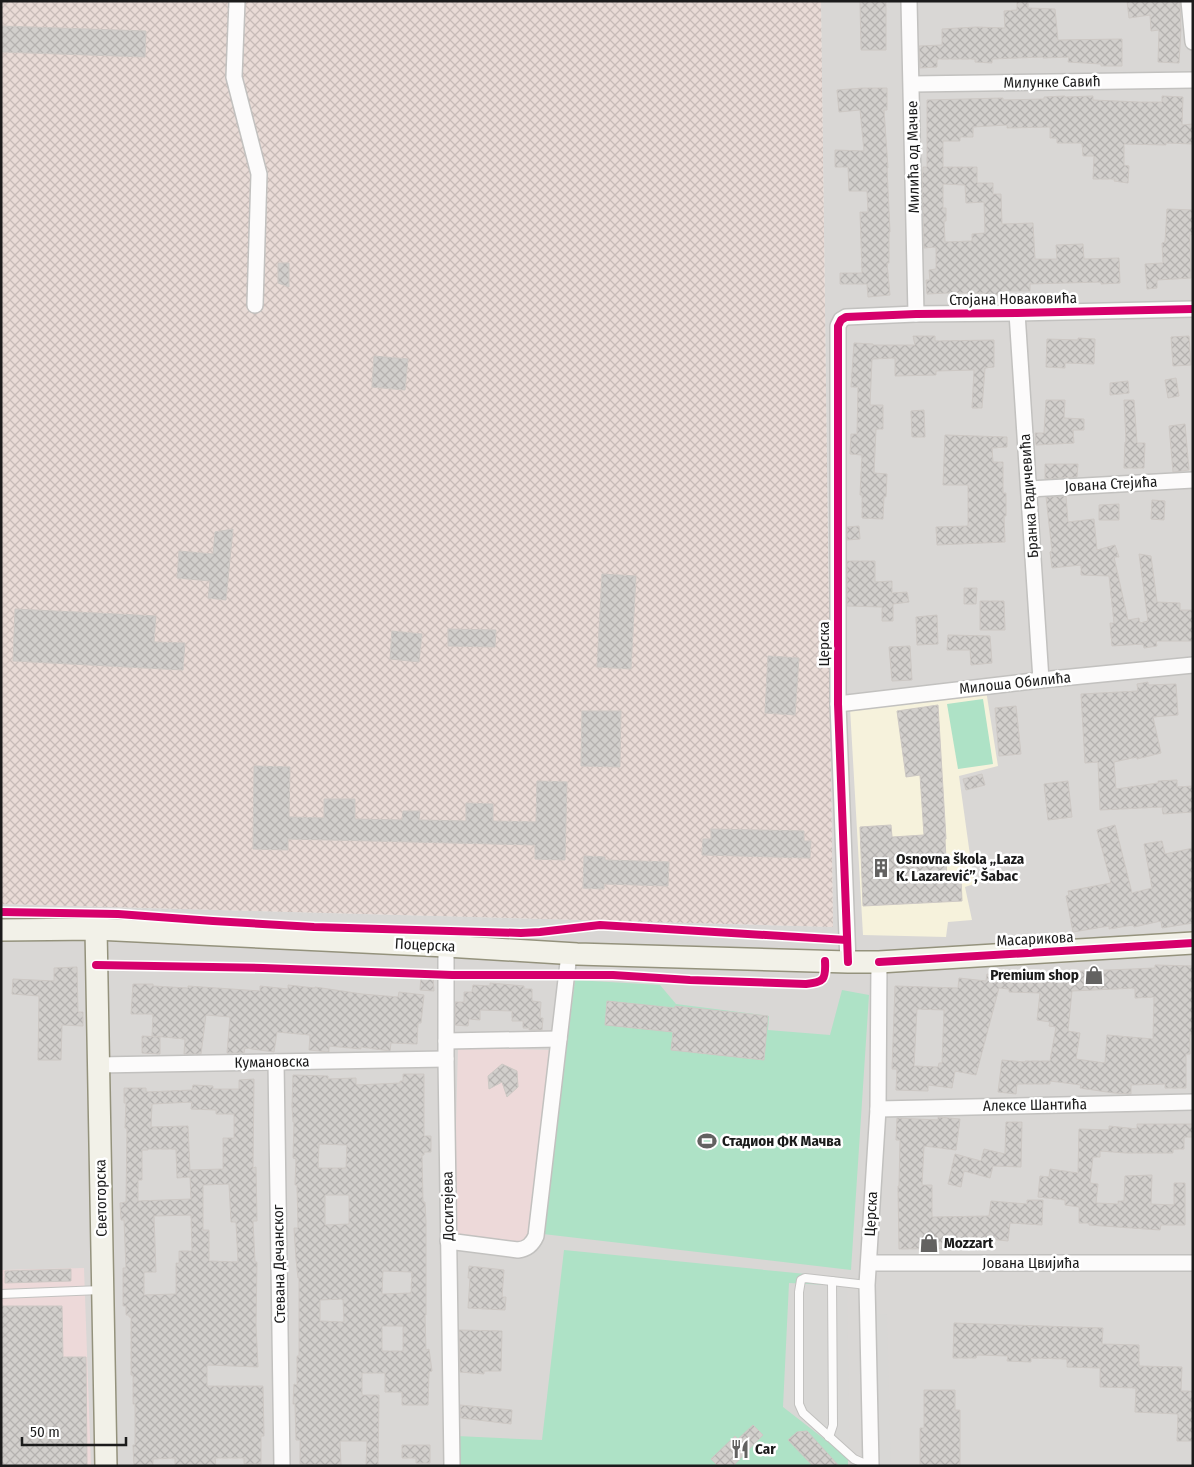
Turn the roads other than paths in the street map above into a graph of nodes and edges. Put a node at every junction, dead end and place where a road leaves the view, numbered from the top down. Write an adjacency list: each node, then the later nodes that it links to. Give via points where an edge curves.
1 (237, 1): 7 (street, via 234,77 260,174)
2 (909, 1): 6 (street, Милића од Мачве)
3 (1190, 1): 4 (street)
4 (1193, 42)
5 (1193, 80): 6 (street, Милунке Савић)
6 (912, 84): 10 (street, Милића од Мачве)
7 (255, 305)
8 (1193, 309): 9 (street, Стојана Новаковића)
9 (1017, 313): 10 (street, Стојана Новаковића); 13 (street, Бранка Радичевића)
10 (916, 314): 11 (street, Стојана Новаковића, via 846,317)
11 (838, 326): 16 (street, Церска)
12 (1193, 480): 13 (street, Јована Стејића)
13 (1029, 489): 15 (street, Бранка Радичевића)
14 (1193, 665): 15 (street, Милоша Обилића)
15 (1041, 680): 16 (street, Милоша Обилића)
16 (838, 704): 22 (street, Церска)
17 (96, 929): 18 (main road, Поцерска); 20 (main road, Поцерска); 28 (main road, Светогорска)
18 (1, 930)
19 (1193, 943): 23 (main road, Масарикова)
20 (446, 946): 21 (main road, Поцерска); 25 (street, Доситејева)
21 (569, 954): 22 (main road, Поцерска); 24 (street)
22 (848, 962): 23 (main road, Масарикова)
23 (879, 962): 30 (street, Церска)
24 (559, 1039): 25 (street); 31 (street, via 534,1242 518,1250)
25 (446, 1041): 26 (street, Доситејева)
26 (446, 1059): 27 (street, Кумановска); 31 (street, Доситејева)
27 (276, 1062): 28 (street, Кумановска); 40 (street, Стевана Дечанског)
28 (98, 1065): 36 (main road, Светогорска)
29 (1193, 1102): 30 (street, Алексе Шантића)
30 (878, 1109): 32 (street, Церска)
31 (448, 1241): 41 (street, Доситејева)
32 (869, 1263): 33 (street, Јована Цвијића); 35 (street, Церска)
33 (1193, 1263)
34 (832, 1281): 35 (lane); 38 (lane, via 833,1425); 38 (lane, via 805,1278 801,1280 799,1292 799,1404)
35 (867, 1285): 42 (street, Церска)
36 (102, 1290): 37 (lane); 39 (main road, Светогорска)
37 (1, 1294)
38 (829, 1437): 42 (lane, via 854,1459)
39 (106, 1466)
40 (282, 1466)
41 (452, 1466)
42 (871, 1466)

